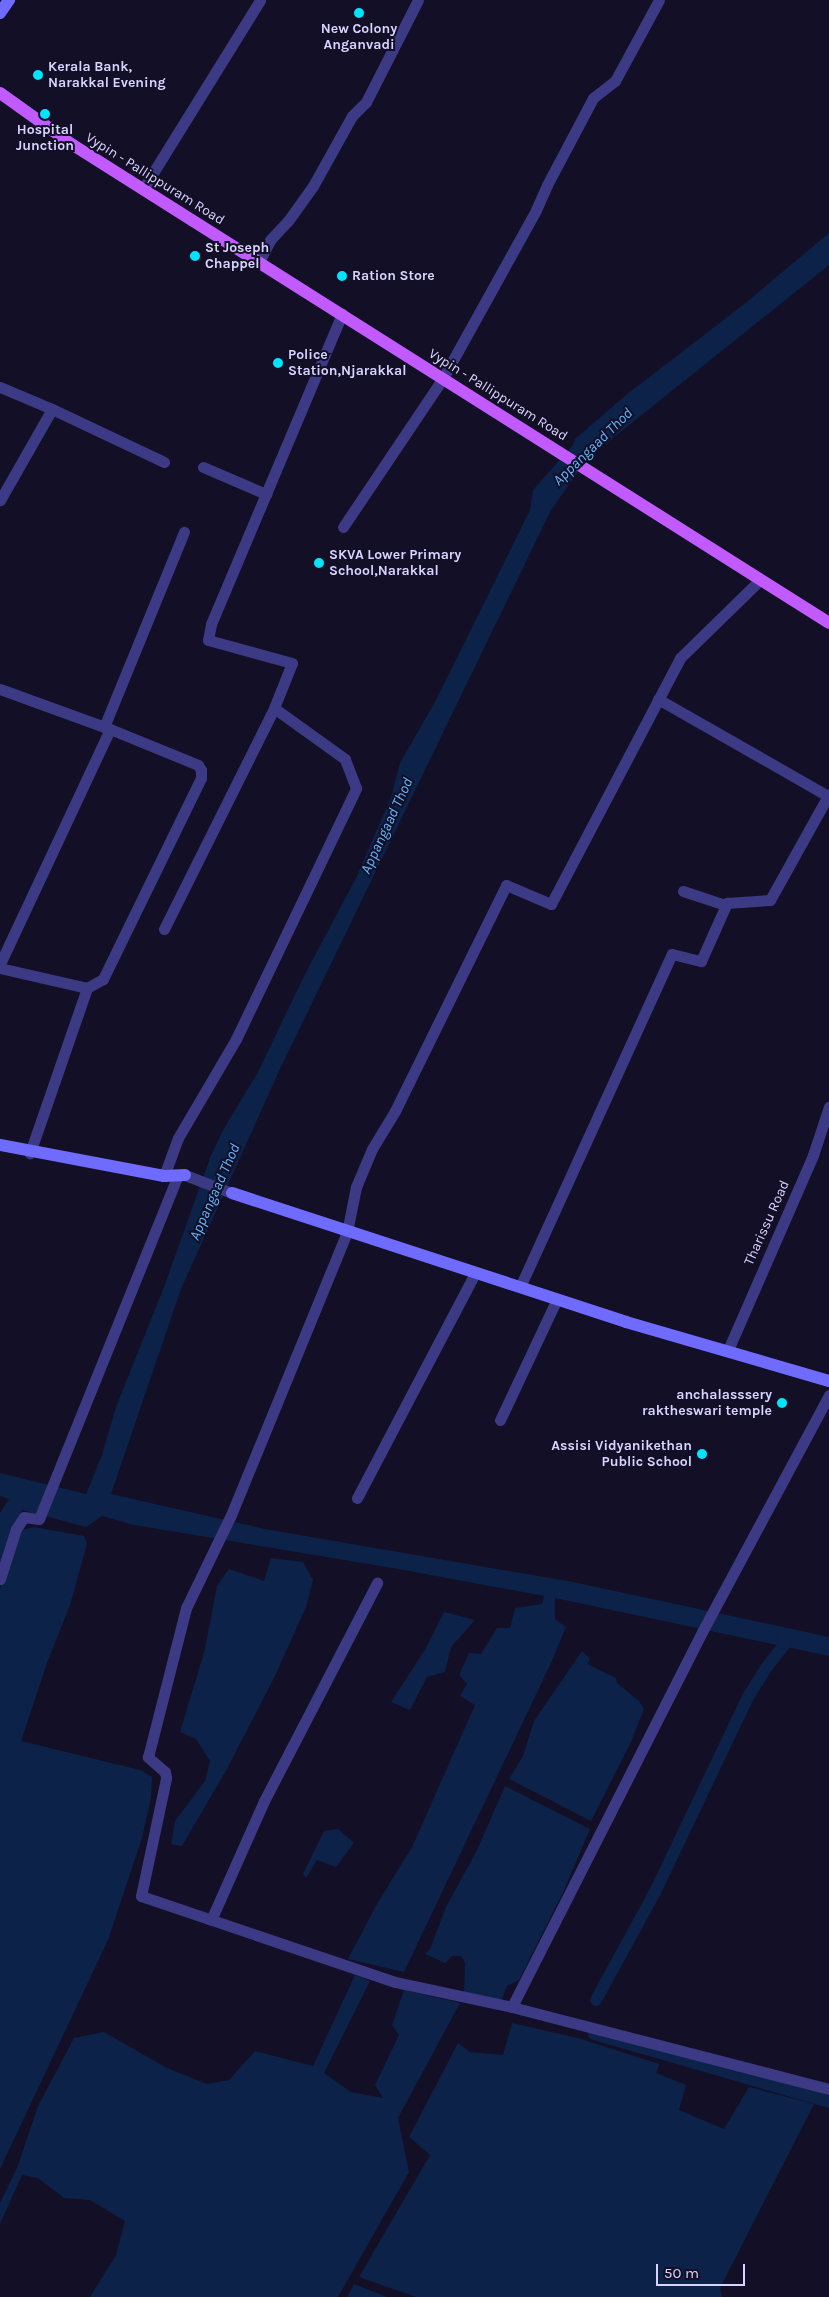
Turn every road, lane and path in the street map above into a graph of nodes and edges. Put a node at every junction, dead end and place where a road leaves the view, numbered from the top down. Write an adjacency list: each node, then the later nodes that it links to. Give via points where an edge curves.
1 (9, 0): 5 (street)
2 (260, 0): 7 (street)
3 (418, 0): 8 (street, via 366,102 352,116 342,139 288,221 270,240)
4 (659, 0): 10 (street, via 615,80 593,98 536,210)
5 (0, 13)
6 (0, 92): 7 (main road, Vypin - Pallippuram Road, via 73,145)
7 (144, 189): 8 (main road, Vypin - Pallippuram Road)
8 (259, 262): 9 (main road, Vypin - Pallippuram Road)
9 (342, 314): 10 (main road, Vypin - Pallippuram Road); 15 (street)
10 (443, 378): 17 (street); 19 (main road, Vypin - Pallippuram Road)
11 (0, 387): 12 (street)
12 (52, 409): 13 (street); 16 (street)
13 (164, 462)
14 (203, 467): 15 (street)
15 (266, 494): 23 (street, via 211,624 208,640 292,664)
16 (0, 500)
17 (343, 526)
18 (184, 532): 24 (street)
19 (760, 580): 20 (main road, Vypin - Pallippuram Road); 22 (street, via 680,658)
20 (829, 623)
21 (0, 689): 24 (street)
22 (658, 699): 25 (street); 38 (street, via 551,904 506,885 395,1111 372,1149 356,1187)
23 (274, 708): 28 (street); 36 (street, via 345,760 356,788 236,1039 178,1138)
24 (107, 728): 29 (street); 31 (street, via 198,765 202,770 102,979)
25 (828, 795): 27 (street, via 770,900)
26 (683, 891): 27 (street)
27 (727, 903): 40 (street, via 701,961 672,954)
28 (164, 929)
29 (0, 964)
30 (0, 968): 31 (street)
31 (87, 988): 34 (street)
32 (829, 1107): 42 (street, Tharissu Road, via 813,1155)
33 (0, 1145): 34 (street)
34 (30, 1152): 36 (street)
35 (182, 1175): 36 (street); 37 (street); 47 (street, via 39,1519 24,1517 20,1523)
36 (164, 1176)
37 (232, 1193): 38 (street)
38 (347, 1232): 39 (street); 49 (street, via 231,1515 186,1608 148,1757 165,1772 166,1778 141,1896)
39 (475, 1273): 40 (street); 46 (street)
40 (520, 1287): 41 (street)
41 (557, 1299): 42 (street); 45 (street)
42 (728, 1350): 43 (street)
43 (829, 1381)
44 (829, 1395): 50 (street, via 702,1632)
45 (500, 1420)
46 (357, 1498)
47 (0, 1579)
48 (377, 1583): 49 (street, via 264,1801)
49 (211, 1920): 50 (street, via 394,1982)
50 (512, 2007): 51 (street)
51 (829, 2088)

